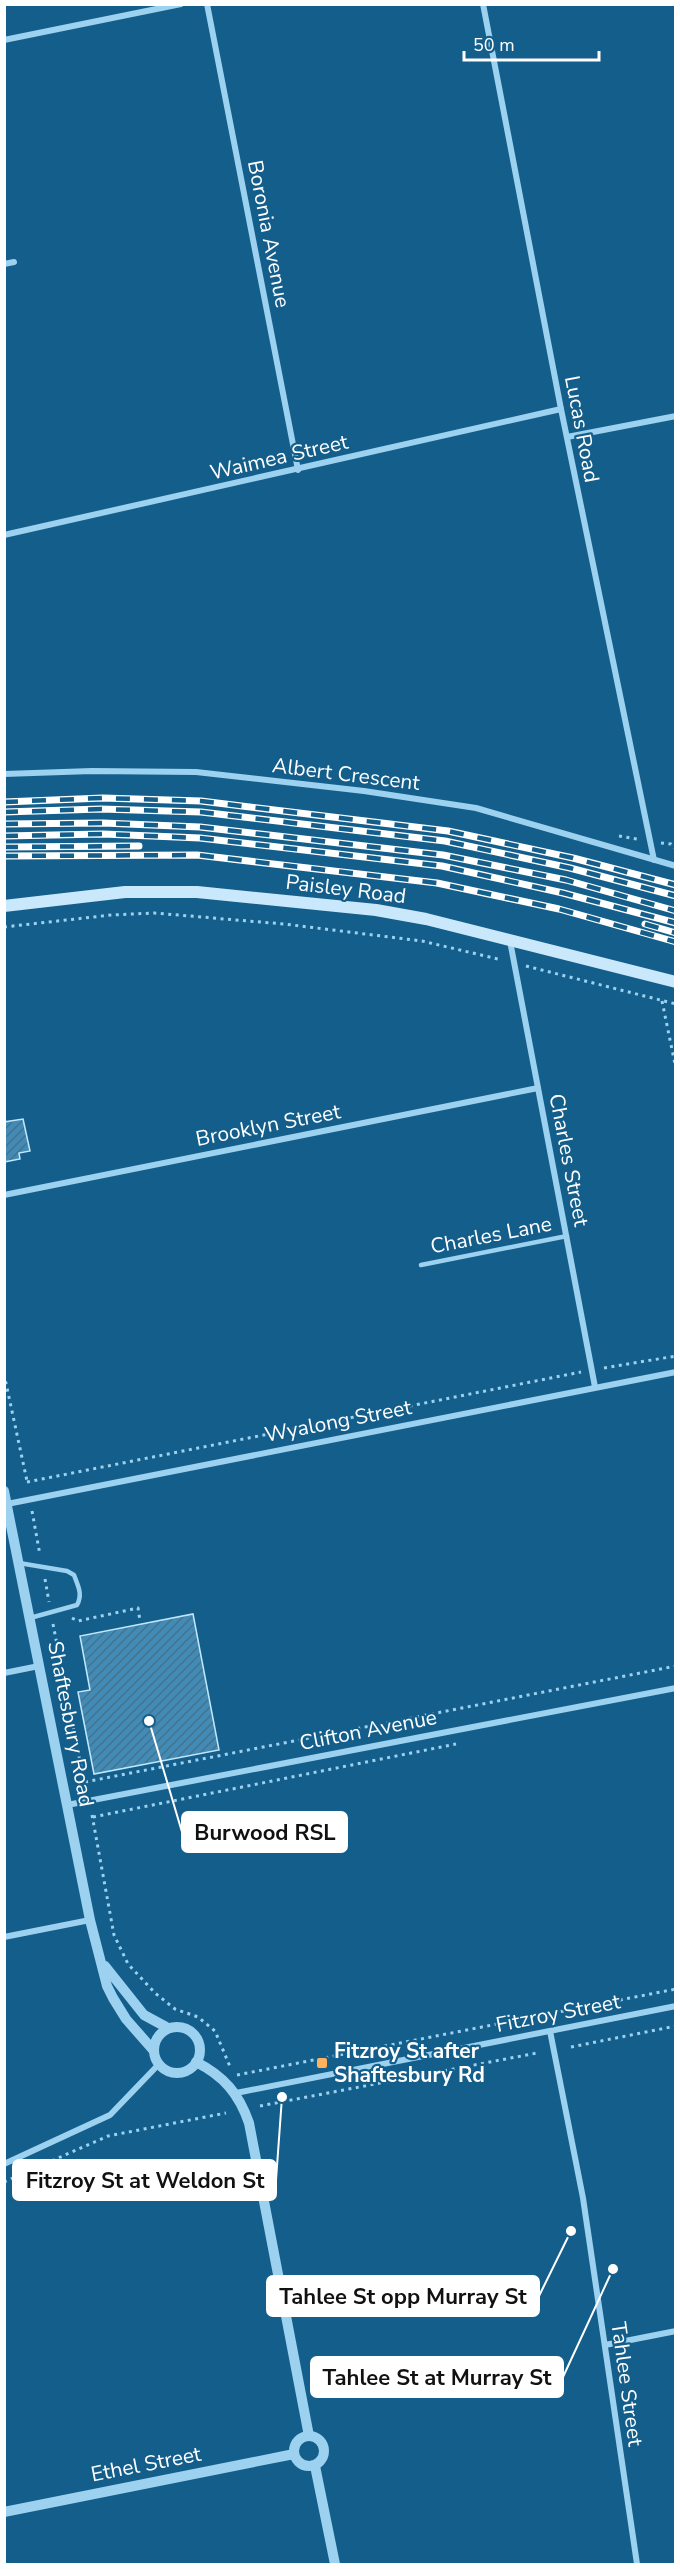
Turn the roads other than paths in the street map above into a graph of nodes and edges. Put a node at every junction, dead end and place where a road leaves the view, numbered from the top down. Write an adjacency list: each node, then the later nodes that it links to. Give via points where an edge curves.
1 (181, 4): 4 (street)
2 (207, 4): 10 (street, Boronia Avenue)
3 (483, 4): 7 (street, Lucas Road)
4 (4, 40)
5 (14, 262): 6 (street)
6 (4, 264)
7 (561, 409): 9 (street, Lucas Road); 10 (street, Waimea Street)
8 (675, 416): 9 (street)
9 (567, 437): 13 (street, Lucas Road)
10 (298, 470): 11 (street, Waimea Street)
11 (4, 535)
12 (4, 774): 13 (street, Albert Crescent, via 196,772 364,791 476,808)
13 (654, 860): 14 (street, Albert Crescent)
14 (675, 866)
15 (4, 906): 16 (main road, Paisley Road, via 125,892 197,892 376,910)
16 (510, 940): 17 (main road, Paisley Road); 18 (street, Charles Street)
17 (675, 982)
18 (538, 1088): 19 (street, Brooklyn Street); 20 (street, Charles Street)
19 (4, 1195)
20 (567, 1236): 21 (lane, Charles Lane); 23 (street, Charles Street)
21 (421, 1265)
22 (675, 1372): 23 (street, Wyalong Street)
23 (595, 1387): 25 (street, Wyalong Street)
24 (4, 1491): 25 (street, Shaftesbury Road)
25 (7, 1504): 26 (street, Shaftesbury Road)
26 (19, 1563): 27 (street, Shaftesbury Road); 27 (lane, via 67,1571 74,1575 79,1588 81,1598 77,1605)
27 (30, 1618): 28 (street, Shaftesbury Road)
28 (39, 1666): 29 (street); 31 (street, Shaftesbury Road)
29 (4, 1673)
30 (675, 1688): 31 (street, Clifton Avenue)
31 (67, 1805): 32 (street, Shaftesbury Road)
32 (90, 1920): 33 (street); 34 (street, Shaftesbury Road)
33 (4, 1937)
34 (102, 1964): 36 (street, Shaftesbury Road, via 138,2010); 38 (street, Shaftesbury Road, via 113,1998)
35 (675, 2006): 37 (street, Fitzroy Street)
36 (168, 2028): 38 (street, via 158,2037); 39 (street, via 183,2028 194,2036 199,2048)
37 (550, 2031): 41 (street, Fitzroy Street); 44 (street, Tahlee Street, via 583,2198)
38 (154, 2051): 40 (street)
39 (196, 2062): 40 (street, via 178,2073); 41 (street, via 217,2074)
40 (159, 2064): 42 (street, via 110,2115)
41 (236, 2093): 45 (street, via 252,2136)
42 (4, 2164)
43 (675, 2331): 44 (street)
44 (605, 2345): 50 (street, Tahlee Street)
45 (309, 2436): 46 (street, via 298,2442); 47 (street, via 321,2442 325,2451)
46 (294, 2454): 47 (street, via 302,2464); 48 (street, Ethel Street)
47 (315, 2466): 49 (street)
48 (4, 2512)
49 (335, 2565)
50 (637, 2565)

